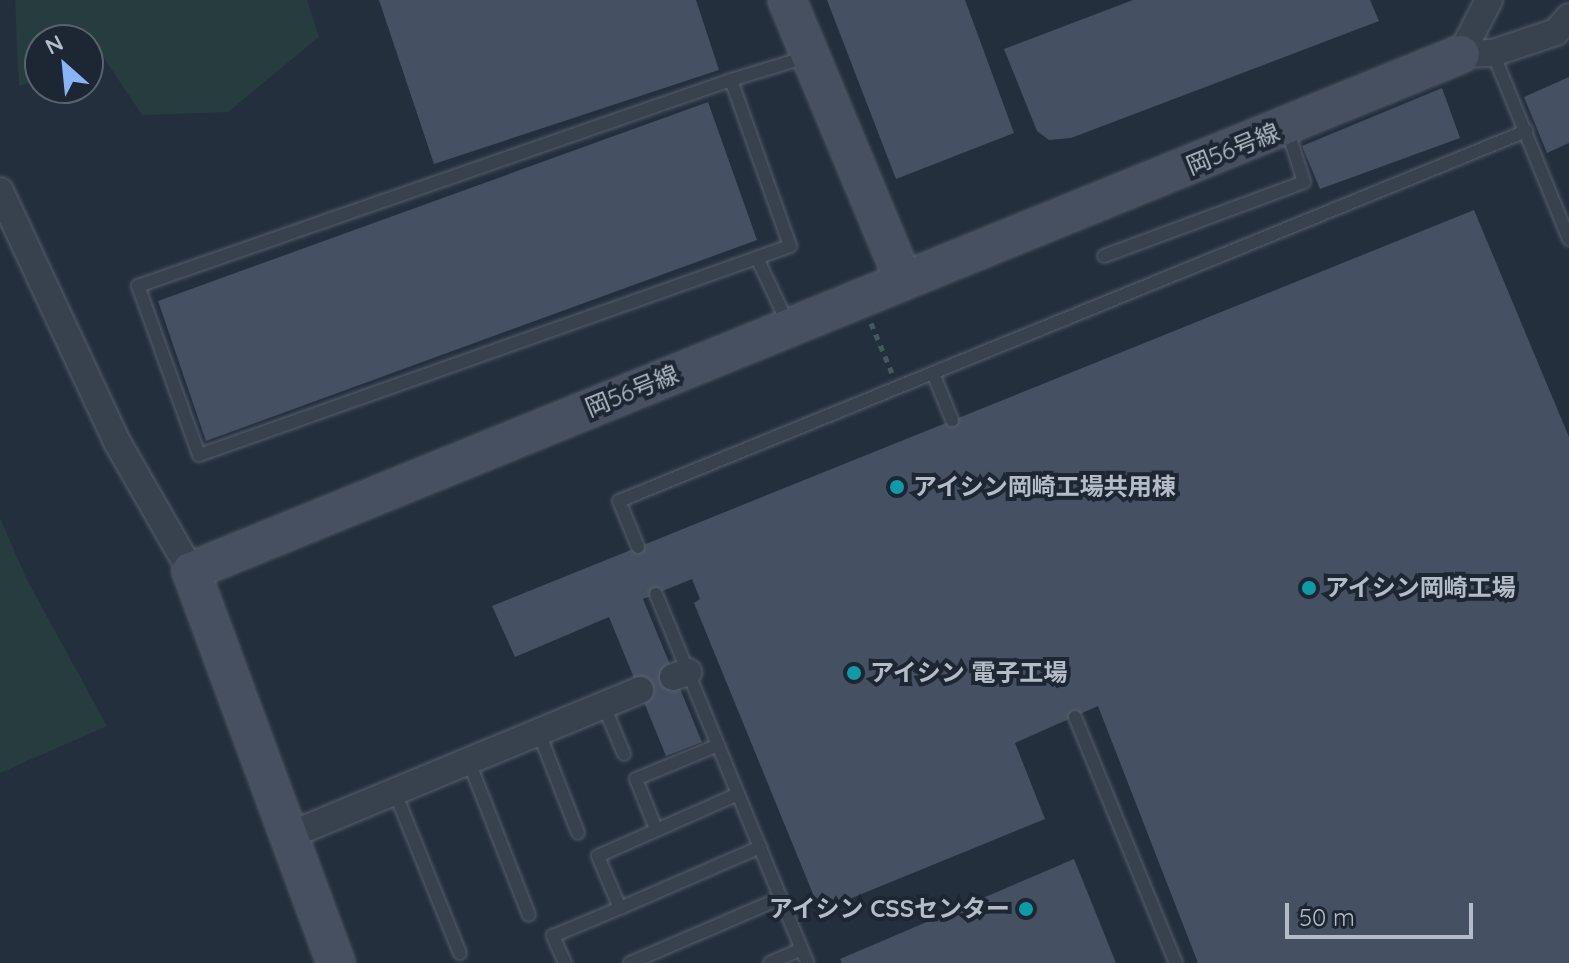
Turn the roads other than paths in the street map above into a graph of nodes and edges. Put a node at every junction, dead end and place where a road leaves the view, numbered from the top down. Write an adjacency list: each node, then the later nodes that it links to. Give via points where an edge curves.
1 (787, 0): 5 (street)
2 (1489, 0): 4 (street)
3 (1569, 17): 4 (street, via 1556,32)
4 (1477, 54): 7 (street, 岡56号線); 8 (lane)
5 (809, 56): 6 (lane); 13 (street)
6 (731, 80): 12 (lane, via 790,246); 12 (lane, via 138,286 199,455)
7 (1287, 128): 11 (lane, via 1304,182); 13 (street, 岡56号線)
8 (1526, 131): 10 (lane); 15 (lane)
9 (0, 191): 18 (street, via 117,442)
10 (1569, 239)
11 (1104, 256)
12 (758, 260): 14 (lane)
13 (903, 279): 14 (street, 岡56号線)
14 (790, 326): 18 (street, 岡56号線)
15 (933, 373): 16 (lane); 17 (lane, via 619,501)
16 (952, 420)
17 (638, 547)
18 (191, 571): 31 (street)
19 (656, 594): 24 (lane, via 681,674)
20 (640, 690): 21 (street)
21 (604, 706): 23 (street); 25 (lane)
22 (1075, 717): 43 (lane)
23 (539, 733): 26 (street); 30 (lane)
24 (718, 745): 28 (lane); 29 (lane, via 636,779)
25 (624, 754)
26 (469, 762): 27 (street); 35 (lane)
27 (394, 790): 31 (street); 37 (lane)
28 (738, 794): 29 (lane); 32 (lane)
29 (656, 829): 34 (lane, via 598,856)
30 (578, 833)
31 (290, 835): 38 (street)
32 (760, 847): 33 (lane); 34 (lane)
33 (781, 898): 36 (lane); 40 (lane)
34 (620, 908): 39 (lane, via 553,936)
35 (529, 915)
36 (801, 949): 41 (lane); 42 (lane)
37 (460, 953)
38 (336, 963)
39 (565, 963)
40 (630, 963)
41 (770, 963)
42 (807, 963)
43 (1176, 963)

